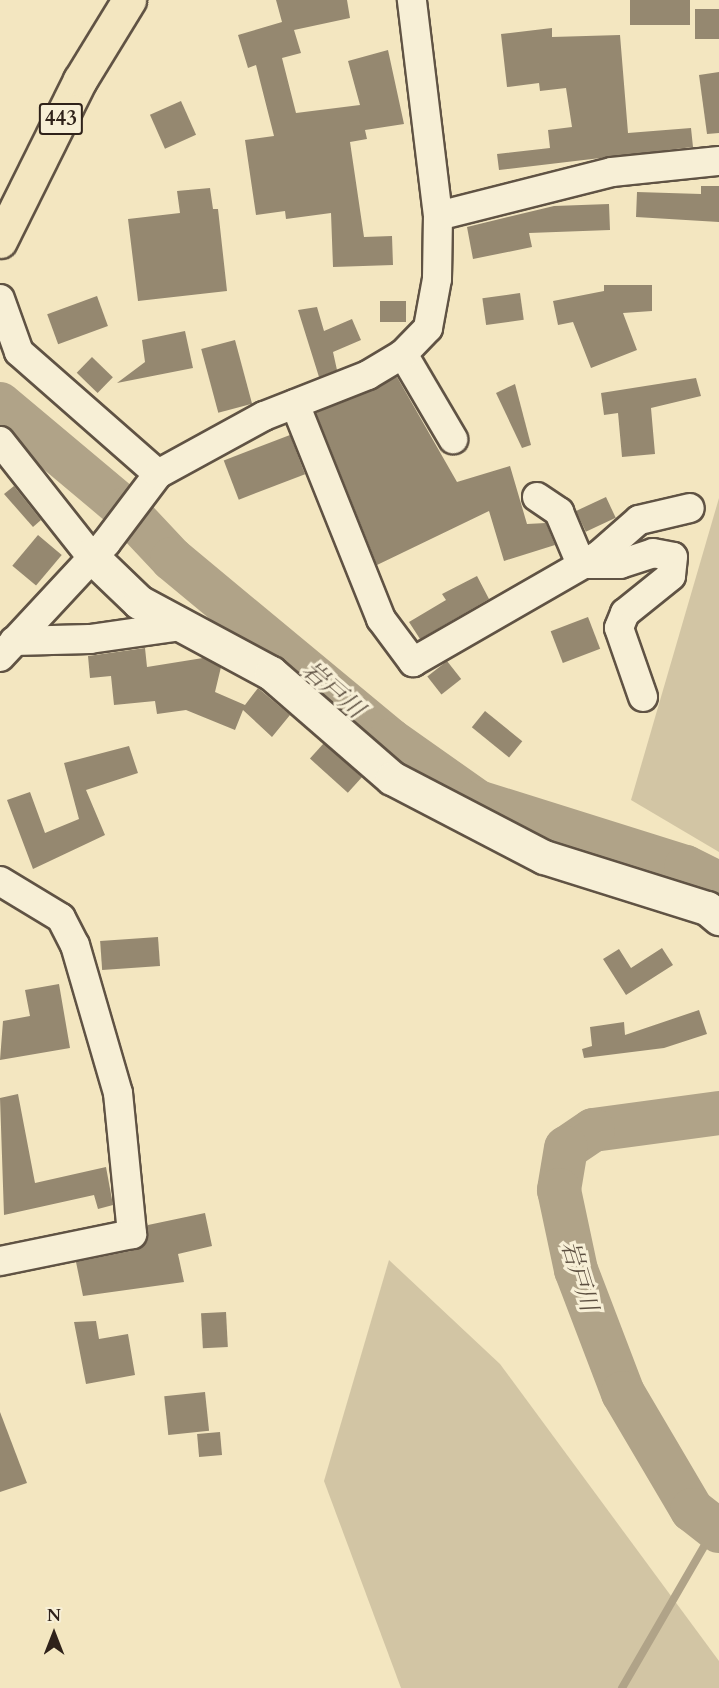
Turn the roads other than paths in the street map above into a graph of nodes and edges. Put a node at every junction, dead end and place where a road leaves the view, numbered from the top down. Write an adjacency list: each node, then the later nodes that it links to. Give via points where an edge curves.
1 (129, 0): 5 (highway, 443, via 80,80)
2 (412, 0): 4 (street)
3 (719, 161): 4 (street, via 612,172)
4 (438, 216): 7 (street, via 437,279 428,328)
5 (0, 241)
6 (0, 299): 11 (street, via 18,352)
7 (403, 354): 8 (street); 9 (street)
8 (295, 404): 11 (street); 15 (street, via 381,618 413,662)
9 (453, 439)
10 (0, 441): 14 (street)
11 (158, 474): 14 (street)
12 (537, 497): 15 (street, via 559,512)
13 (690, 508): 15 (street, via 639,520)
14 (98, 549): 16 (street, via 139,602); 17 (street)
15 (581, 564): 18 (street, via 620,564 653,553 673,557 670,576 625,613 618,628)
16 (180, 626): 17 (street); 20 (street, via 271,673 392,778 468,820 544,857 707,908)
17 (7, 649)
18 (643, 697)
19 (0, 881): 21 (street, via 61,918 75,945 117,1093 132,1234)
20 (719, 918)
21 (0, 1261)

